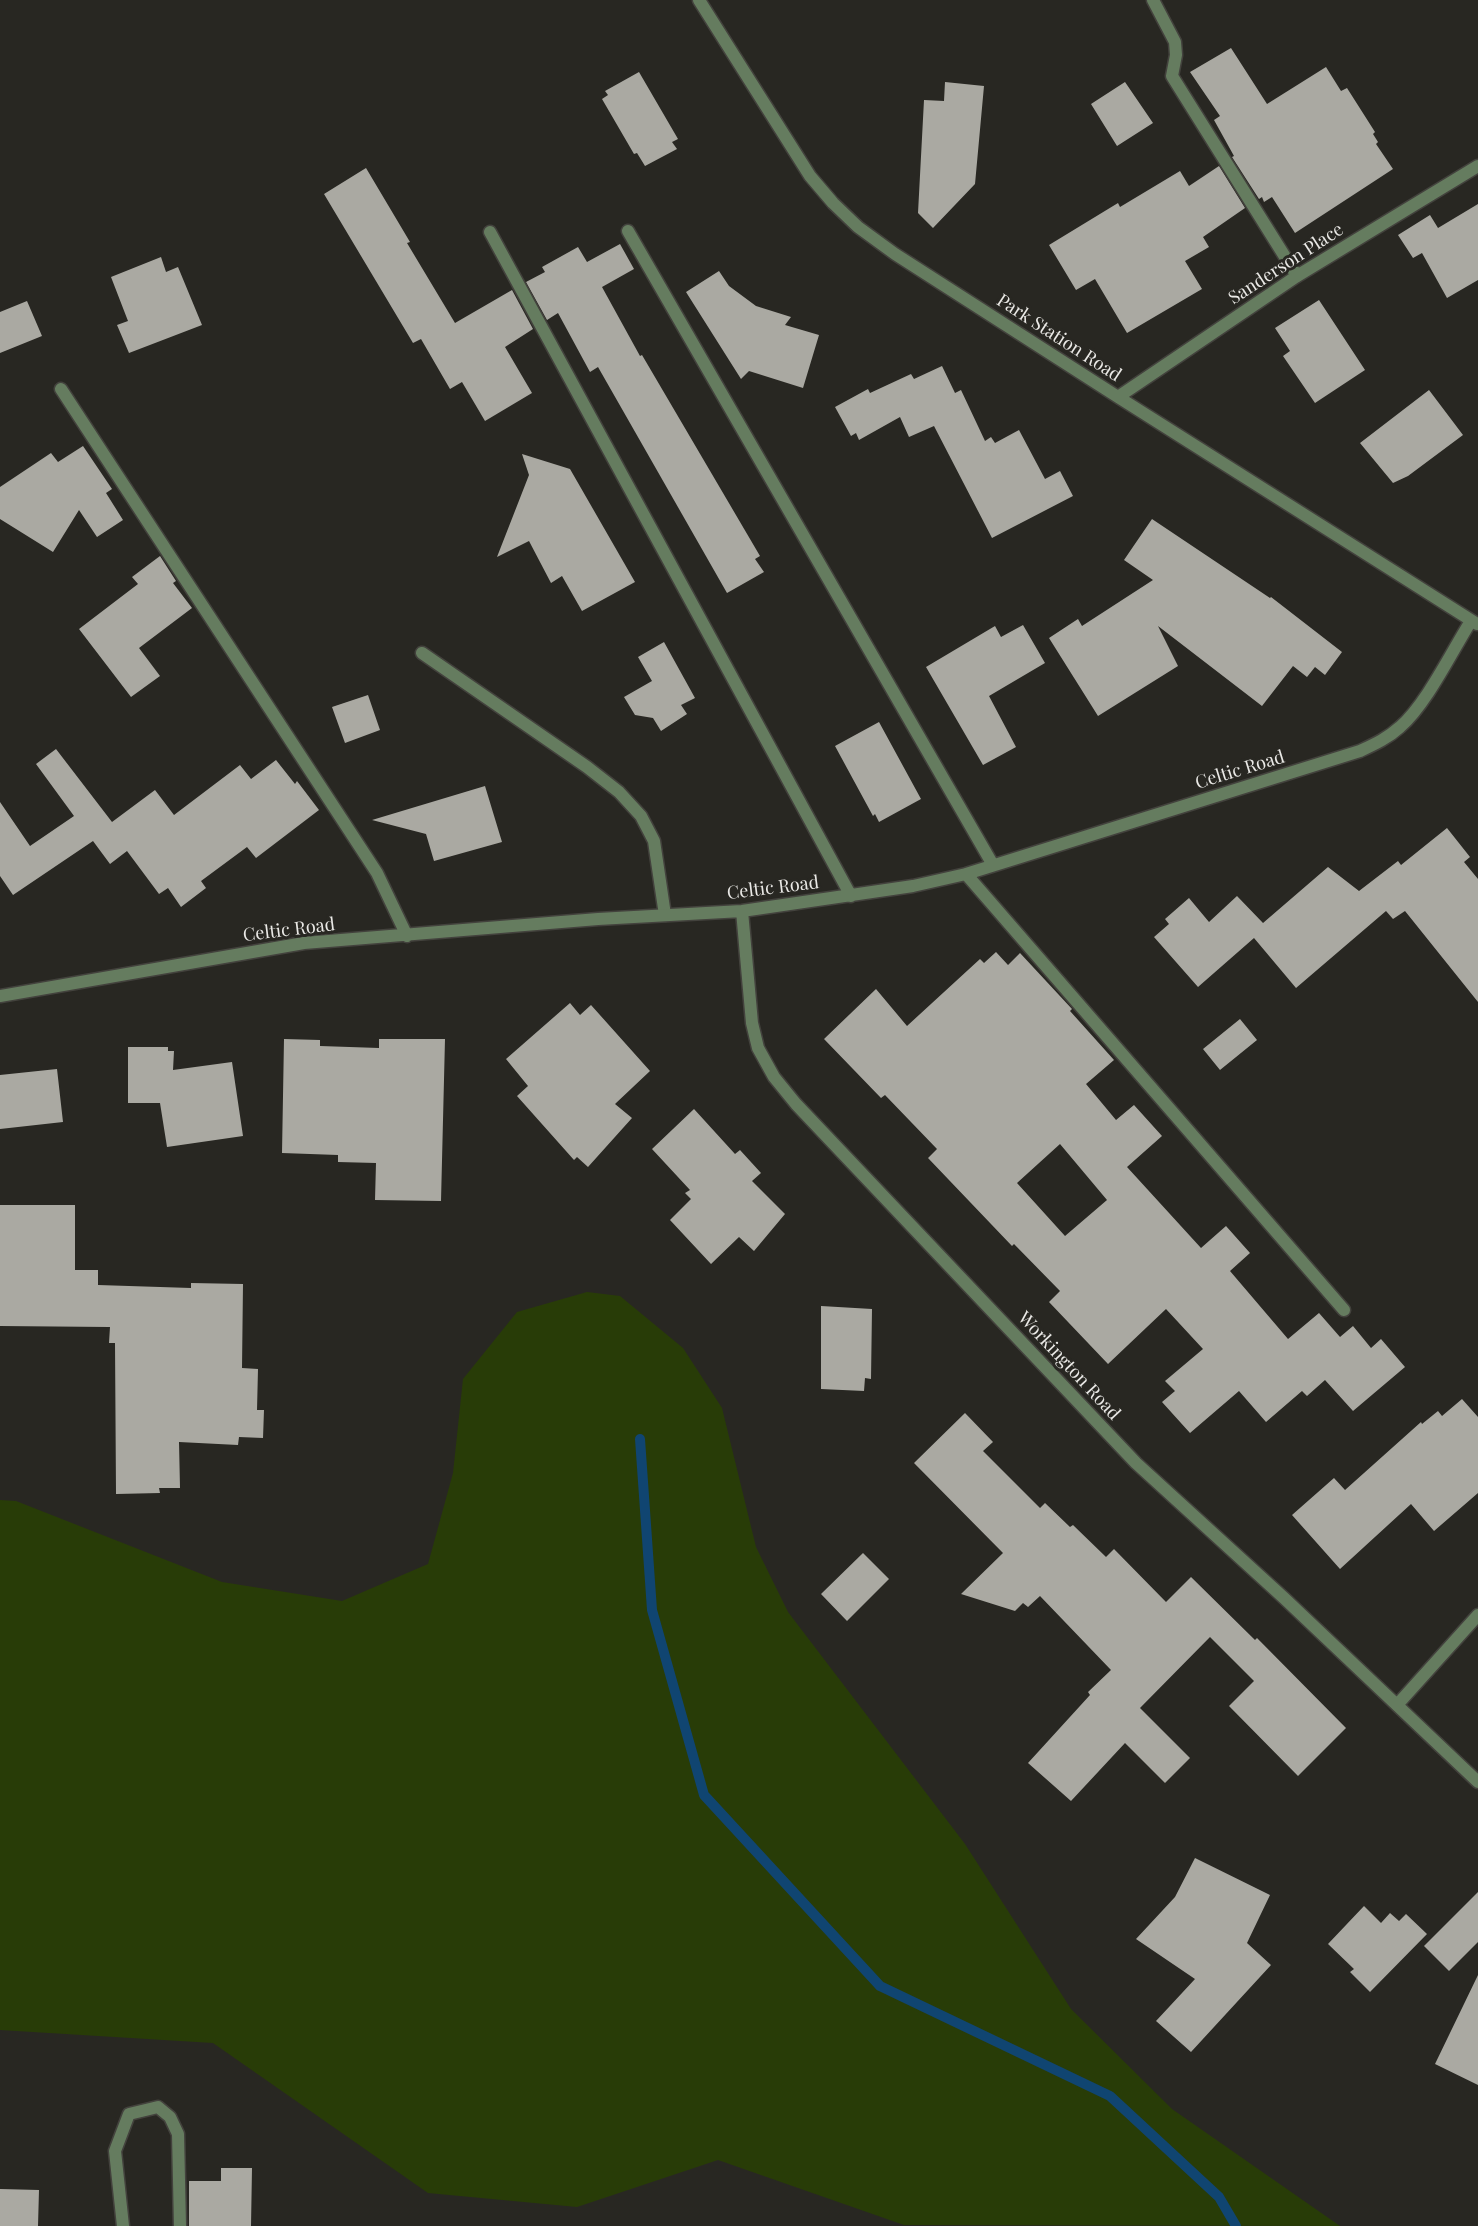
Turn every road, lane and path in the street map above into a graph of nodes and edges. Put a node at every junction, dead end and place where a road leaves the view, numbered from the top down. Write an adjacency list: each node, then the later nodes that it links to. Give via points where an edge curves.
1 (699, 0): 8 (street, Park Station Road, via 810,176 858,227)
2 (1153, 0): 6 (street, via 1175,42 1173,76)
3 (1478, 166): 6 (street, Sanderson Place)
4 (628, 231): 11 (street)
5 (490, 232): 13 (street)
6 (1297, 276): 8 (street, Sanderson Place)
7 (61, 389): 16 (street, via 377,873)
8 (1118, 397): 9 (street, Park Station Road)
9 (1474, 623): 11 (street, Celtic Road, via 1416,710 1385,739 1360,752)
10 (422, 653): 15 (street, via 587,767 634,808 654,841)
11 (993, 865): 12 (street, Celtic Road)
12 (966, 874): 13 (street, Celtic Road); 18 (street)
13 (851, 896): 14 (street, Celtic Road)
14 (742, 911): 15 (street, Celtic Road); 20 (street, Workington Road, via 752,1023 758,1048 774,1077 796,1104 1136,1463)
15 (665, 915): 16 (street, Celtic Road)
16 (407, 936): 17 (street, Celtic Road, via 304,944)
17 (0, 996)
18 (1344, 1310)
19 (1478, 1616): 20 (street)
20 (1397, 1705): 21 (street, Workington Road)
21 (1478, 1782)
22 (123, 2226): 23 (street, via 115,2151 129,2114 158,2107 170,2116 177,2134)
23 (180, 2226)

